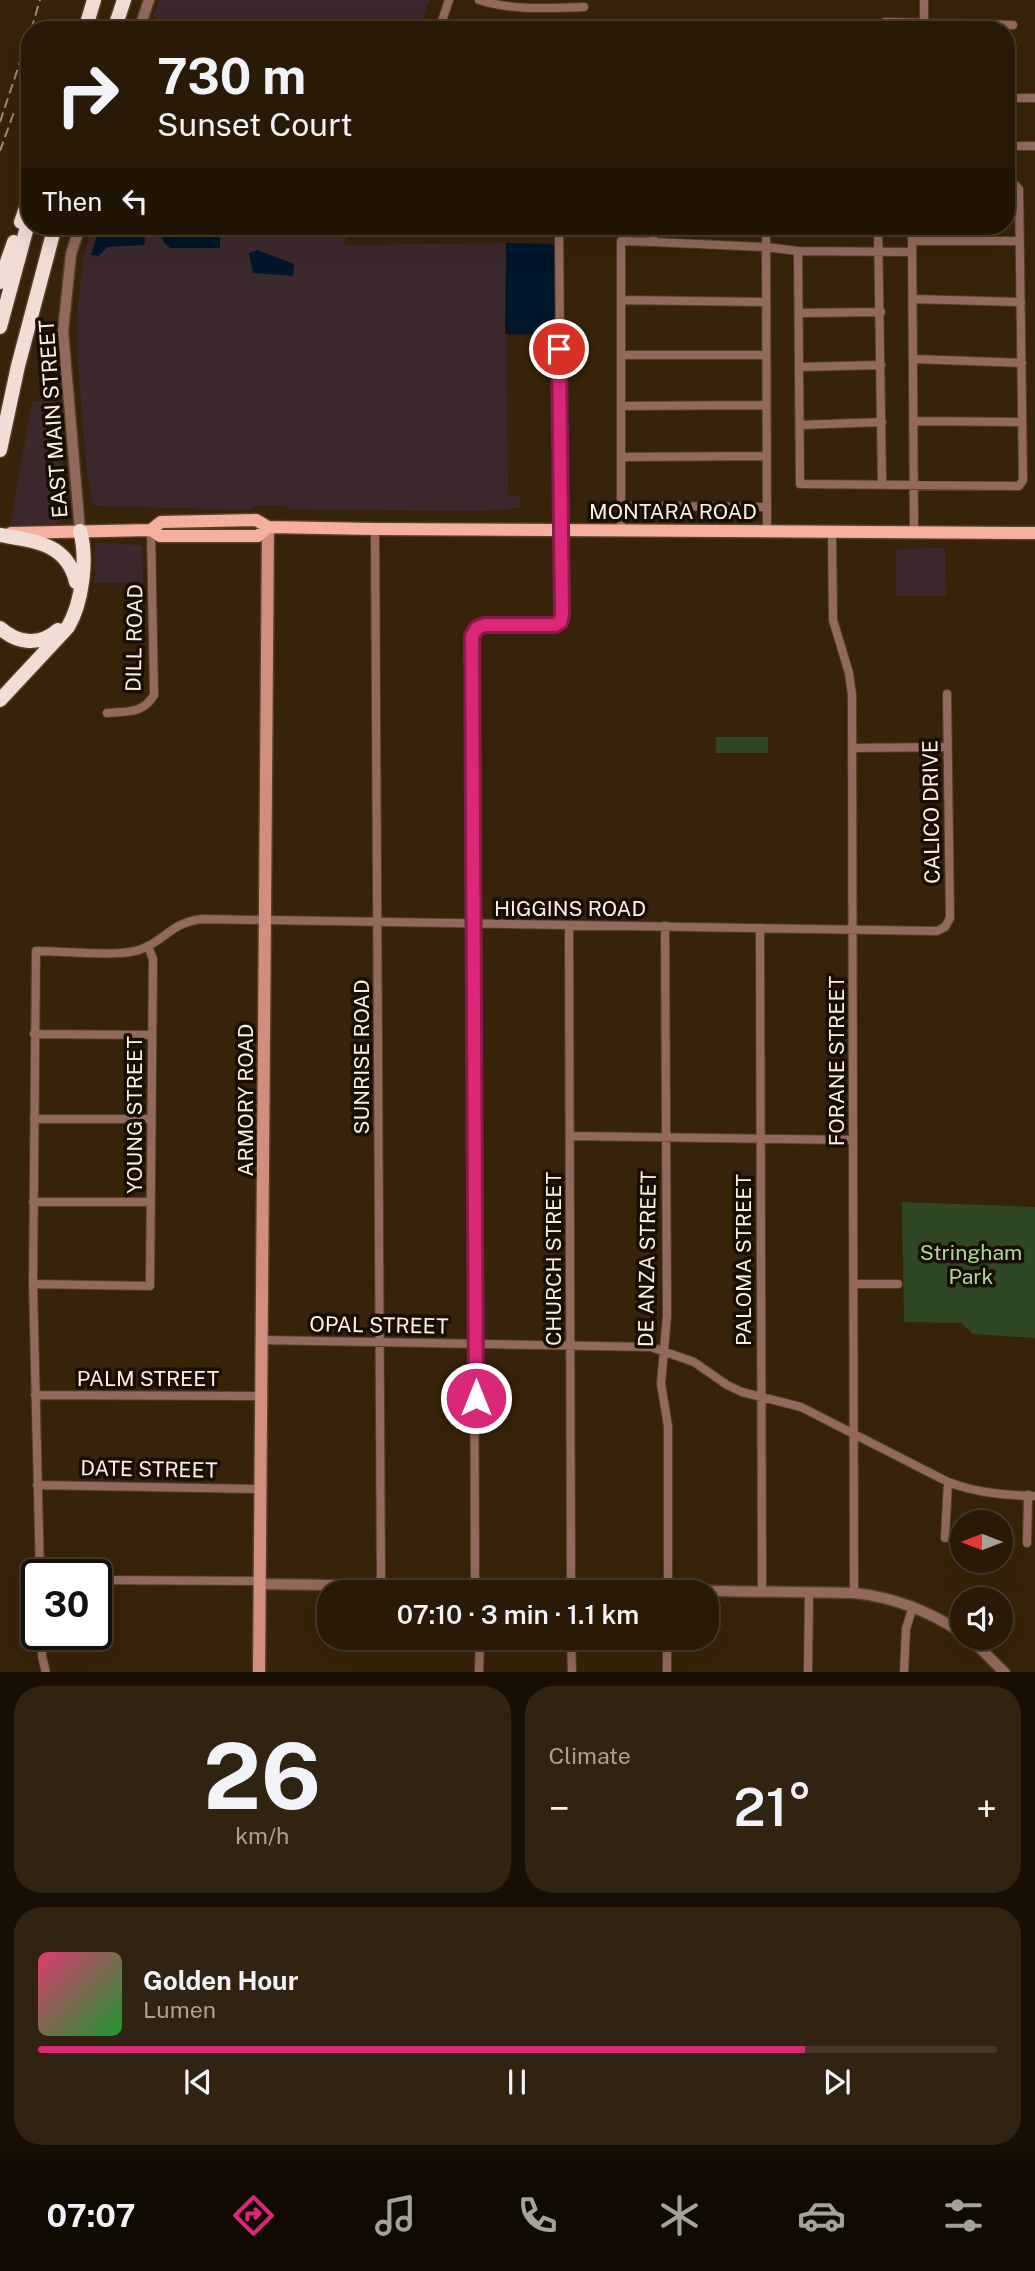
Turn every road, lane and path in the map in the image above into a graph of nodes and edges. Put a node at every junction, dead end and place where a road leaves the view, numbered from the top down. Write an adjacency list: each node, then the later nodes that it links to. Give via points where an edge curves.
1 (94, 0): 8 (highway)
2 (124, 0): 9 (highway)
3 (149, 0): 10 (street)
4 (449, 0): 11 (street)
5 (479, 0): 7 (street, via 519,9)
6 (924, 0): 12 (street)
7 (584, 7)
8 (88, 21)
9 (117, 21)
10 (142, 21)
11 (442, 21)
12 (924, 21)
13 (1015, 98): 14 (street)
14 (1035, 98)
15 (1015, 146): 16 (street)
16 (1035, 146)
17 (1015, 185): 27 (street, via 1019,189)
18 (21, 222): 34 (highway)
19 (25, 235): 41 (highway)
20 (53, 235): 54 (highway)
21 (77, 235): 66 (street, EAST MAIN STREET, via 63,331)
22 (559, 235): 64 (street)
23 (653, 235): 28 (street)
24 (766, 235): 30 (street)
25 (879, 235): 32 (street)
26 (912, 235): 29 (street)
27 (1020, 241): 29 (street); 38 (street)
28 (653, 242): 30 (street); 36 (street, via 621,241)
29 (912, 242): 33 (street)
30 (766, 247): 31 (street); 37 (street)
31 (799, 251): 32 (street); 40 (street)
32 (880, 252): 33 (street); 39 (street)
33 (912, 252): 35 (street)
34 (0, 282)
35 (913, 299): 38 (street); 44 (street)
36 (621, 300): 37 (street); 42 (street)
37 (766, 302): 43 (street)
38 (1021, 302): 45 (street)
39 (881, 312): 40 (street); 46 (street)
40 (799, 313): 47 (street)
41 (0, 327)
42 (622, 355): 43 (street); 49 (street)
43 (766, 355): 48 (street)
44 (913, 359): 45 (street); 50 (street)
45 (1022, 363): 52 (street)
46 (881, 365): 47 (street); 51 (street)
47 (799, 367): 53 (street)
48 (766, 405): 49 (street); 55 (street)
49 (622, 406): 56 (street)
50 (914, 421): 52 (street); 58 (street)
51 (882, 422): 53 (street); 57 (street)
52 (1023, 422): 58 (street, via 1023,480 1019,486)
53 (800, 425): 57 (street, via 800,484)
54 (1, 449)
55 (766, 456): 56 (street); 60 (street)
56 (622, 457): 59 (street)
57 (882, 484): 58 (street)
58 (914, 485): 69 (street)
59 (621, 506): 60 (street); 65 (street)
60 (766, 507): 67 (street)
61 (268, 527): 62 (main road, MONTARA ROAD); 63 (main road, MONTARA ROAD, via 256,520 161,522); 79 (main road, ARMORY ROAD)
62 (375, 529): 64 (main road, MONTARA ROAD); 80 (street, SUNRISE ROAD)
63 (151, 530): 66 (main road, MONTARA ROAD); 76 (street, DILL ROAD, via 154,695 148,705)
64 (561, 530): 65 (main road, MONTARA ROAD); 81 (street, via 560,622 485,625 472,636)
65 (621, 530): 67 (main road, MONTARA ROAD)
66 (80, 531): 71 (main road, EAST MAIN STREET); 72 (highway); 75 (highway, via 81,587 75,615)
67 (766, 531): 68 (main road, MONTARA ROAD)
68 (832, 532): 69 (main road, MONTARA ROAD); 78 (street, FORANE STREET, via 834,620 849,673)
69 (914, 532): 70 (main road, MONTARA ROAD)
70 (1035, 533)
71 (0, 534): 72 (highway, via 55,550 70,565)
72 (76, 582): 73 (highway, via 67,618 52,635 30,642)
73 (0, 628)
74 (947, 694): 77 (street, CALICO DRIVE)
75 (0, 700)
76 (107, 713)
77 (947, 747): 78 (street); 84 (street, CALICO DRIVE, via 950,918)
78 (852, 748): 86 (street, FORANE STREET)
79 (266, 921): 80 (street, HIGGINS ROAD); 87 (street, HIGGINS ROAD, via 186,921); 101 (main road, ARMORY ROAD)
80 (378, 922): 81 (street, HIGGINS ROAD); 102 (street, SUNRISE ROAD)
81 (474, 925): 82 (street, HIGGINS ROAD); 103 (street)
82 (569, 925): 83 (street, HIGGINS ROAD); 92 (street, CHURCH STREET)
83 (665, 926): 85 (street, HIGGINS ROAD); 93 (street, DE ANZA STREET)
84 (944, 927): 86 (street, HIGGINS ROAD, via 937,931)
85 (760, 928): 86 (street, HIGGINS ROAD); 94 (street, PALOMA STREET)
86 (853, 930): 95 (street, FORANE STREET)
87 (148, 946): 88 (street, HIGGINS ROAD, via 128,952 36,951); 89 (street, YOUNG STREET, via 153,959)
88 (34, 1034): 89 (street); 90 (street)
89 (152, 1035): 91 (street, YOUNG STREET)
90 (34, 1119): 91 (street); 96 (street)
91 (151, 1119): 97 (street, YOUNG STREET)
92 (570, 1136): 93 (street); 104 (street, CHURCH STREET)
93 (666, 1138): 94 (street); 105 (street, DE ANZA STREET)
94 (760, 1139): 95 (street); 108 (street, PALOMA STREET)
95 (853, 1140): 99 (street, FORANE STREET)
96 (33, 1202): 97 (street); 98 (street)
97 (150, 1202): 98 (street, YOUNG STREET, via 150,1286)
98 (33, 1284): 106 (street)
99 (854, 1284): 100 (street); 109 (street, FORANE STREET)
100 (898, 1284)
101 (262, 1340): 102 (street, OPAL STREET); 107 (main road, ARMORY ROAD)
102 (380, 1342): 103 (street, OPAL STREET); 118 (street, SUNRISE ROAD)
103 (476, 1344): 104 (street, OPAL STREET); 119 (street)
104 (571, 1345): 105 (street, OPAL STREET); 120 (street, CHURCH STREET)
105 (665, 1351): 108 (street, OPAL STREET, via 694,1362 727,1385); 121 (street, DE ANZA STREET, via 661,1384 668,1426)
106 (35, 1395): 107 (street, PALM STREET); 111 (street)
107 (262, 1396): 112 (main road, ARMORY ROAD)
108 (762, 1396): 109 (street, OPAL STREET, via 801,1407); 125 (street, PALOMA STREET)
109 (854, 1434): 110 (street, OPAL STREET); 127 (street, FORANE STREET)
110 (948, 1482): 113 (street, OPAL STREET, via 970,1491); 114 (street)
111 (37, 1485): 112 (street, DATE STREET); 116 (street)
112 (261, 1489): 122 (main road, ARMORY ROAD)
113 (1031, 1496): 115 (street)
114 (945, 1538)
115 (1027, 1543)
116 (39, 1559)
117 (112, 1580): 122 (street)
118 (381, 1580)
119 (479, 1580)
120 (571, 1580)
121 (668, 1580)
122 (260, 1583): 123 (street); 136 (main road, ARMORY ROAD)
123 (317, 1584)
124 (719, 1591): 125 (street)
125 (762, 1591): 126 (street)
126 (809, 1592): 127 (street); 140 (street)
127 (854, 1593): 128 (street)
128 (913, 1606): 129 (street); 141 (street, via 906,1629)
129 (950, 1625)
130 (42, 1650): 135 (street)
131 (480, 1650): 137 (street)
132 (571, 1650): 138 (street)
133 (667, 1650): 139 (street)
134 (982, 1650): 142 (street)
135 (46, 1672)
136 (259, 1672)
137 (479, 1672)
138 (572, 1672)
139 (667, 1672)
140 (808, 1672)
141 (904, 1672)
142 (1004, 1672)

